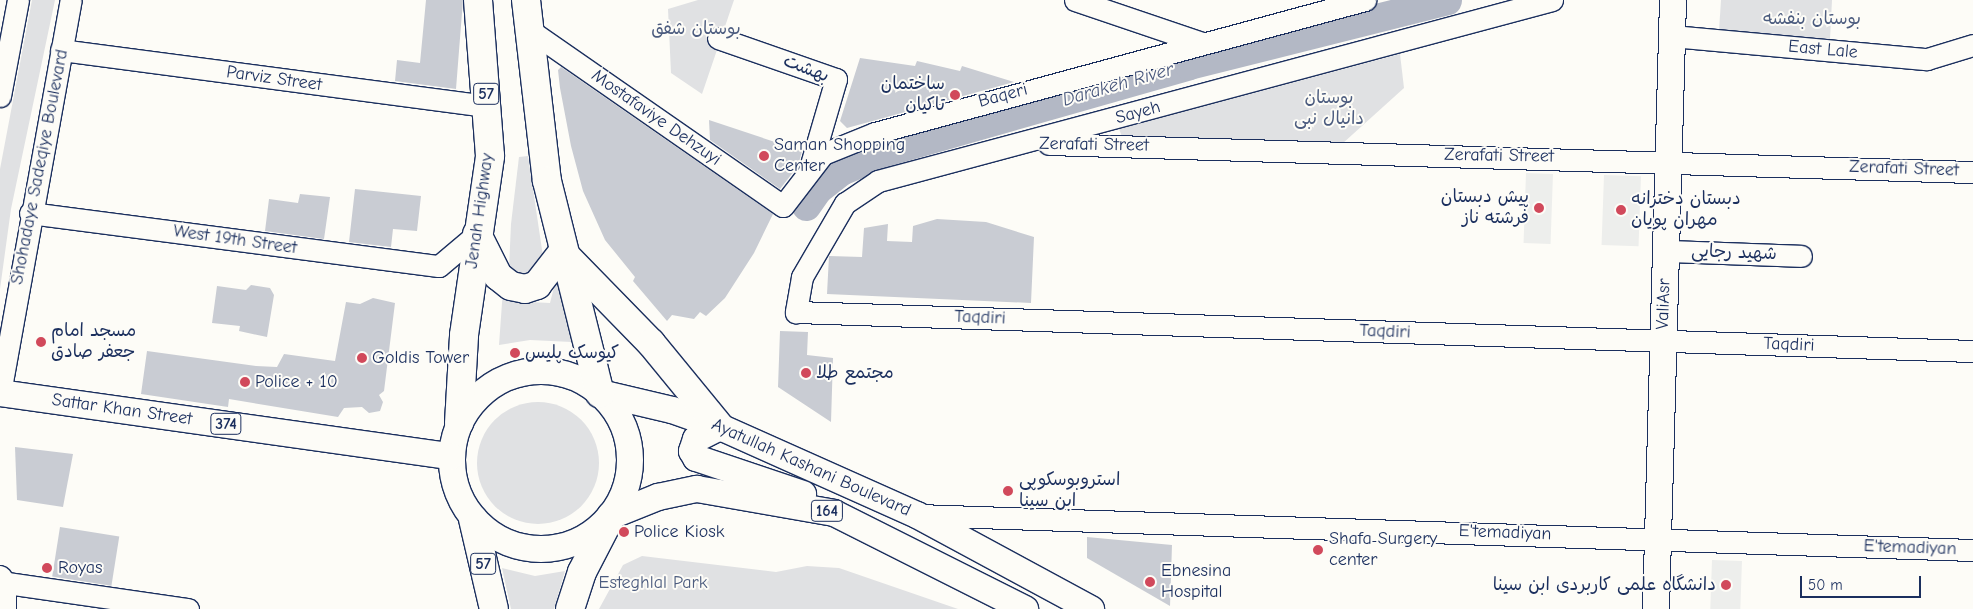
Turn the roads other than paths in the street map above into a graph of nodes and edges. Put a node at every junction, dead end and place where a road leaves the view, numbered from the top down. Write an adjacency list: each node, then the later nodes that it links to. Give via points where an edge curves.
1 (18, 0): 11 (street)
2 (71, 0): 15 (street, Shohadaye Sadeqiye Boulevard)
3 (478, 0): 17 (highway, Jenah Highway / 57)
4 (526, 0): 9 (highway)
5 (1075, 0): 13 (street)
6 (1365, 0): 13 (street, Baqeri)
7 (1552, 0): 18 (street, Sayeh)
8 (1673, 0): 10 (main road, ValiAsr)
9 (528, 29): 22 (street, Mostafaviye Dehzuyi); 26 (highway, via 547,181)
10 (1672, 36): 14 (street, East Lale, via 1927,59); 19 (main road, ValiAsr)
11 (5, 38): 16 (street)
12 (718, 38): 20 (street, بهشت, via 836,79)
13 (1202, 43): 20 (street, Baqeri, via 922,118 823,154)
14 (1973, 45)
15 (62, 50): 17 (street, Parviz Street); 23 (street, Shohadaye Sadeqiye Boulevard)
16 (0, 96)
17 (487, 106): 24 (highway, Jenah Highway / 57, via 490,156)
18 (1025, 144): 19 (street, Zerafati Street); 28 (street, Sayeh, via 878,182 845,203 802,277)
19 (1668, 160): 21 (street, Zerafati Street); 25 (main road, ValiAsr)
20 (810, 169): 22 (street, Baqeri)
21 (1973, 172)
22 (783, 206)
23 (30, 213): 24 (street, West 19th Street, via 439,266); 31 (street, Shohadaye Sadeqiye Boulevard)
24 (477, 234): 26 (highway, via 498,276 518,288 537,285); 34 (highway, Jenah Highway / 57, via 464,335)
25 (1666, 251): 27 (street, شهید رجایی); 29 (main road, ValiAsr)
26 (562, 253): 33 (highway); 35 (highway, via 651,343)
27 (1801, 256)
28 (796, 312): 29 (street, Taqdiri)
29 (1663, 341): 30 (street, Taqdiri); 41 (main road, ValiAsr)
30 (1973, 351)
31 (3, 352): 32 (street, Shohadaye Sadeqiye Boulevard)
32 (0, 393): 36 (main road, Sattar Khan Street / 374)
33 (600, 393): 34 (main road, via 567,375 522,373 482,392); 35 (main road, Ayatullah Kashani Boulevard / 164, via 672,410); 39 (main road, via 623,425 630,450 626,489)
34 (459, 423): 36 (main road)
35 (720, 427): 37 (main road, via 696,439 692,451 696,458 810,496); 38 (main road, Ayatullah Kashani Boulevard / 164)
36 (451, 456): 40 (main road, via 456,490)
37 (834, 513): 39 (main road, Ayatullah Kashani Boulevard / 164, via 697,490 658,497); 48 (main road, Ayatullah Kashani Boulevard / 164)
38 (917, 515): 41 (street, E'temadiyan); 49 (main road, Ayatullah Kashani Boulevard / 164)
39 (612, 516): 40 (main road, via 585,538 543,549 501,540); 47 (highway, via 582,572)
40 (473, 519): 46 (highway, 57)
41 (1658, 538): 42 (street, E'temadiyan); 50 (main road, ValiAsr)
42 (1973, 550)
43 (2, 580): 44 (street); 45 (street)
44 (5, 609)
45 (188, 609)
46 (494, 609)
47 (570, 609)
48 (1025, 609)
49 (1091, 609)
50 (1656, 609)

